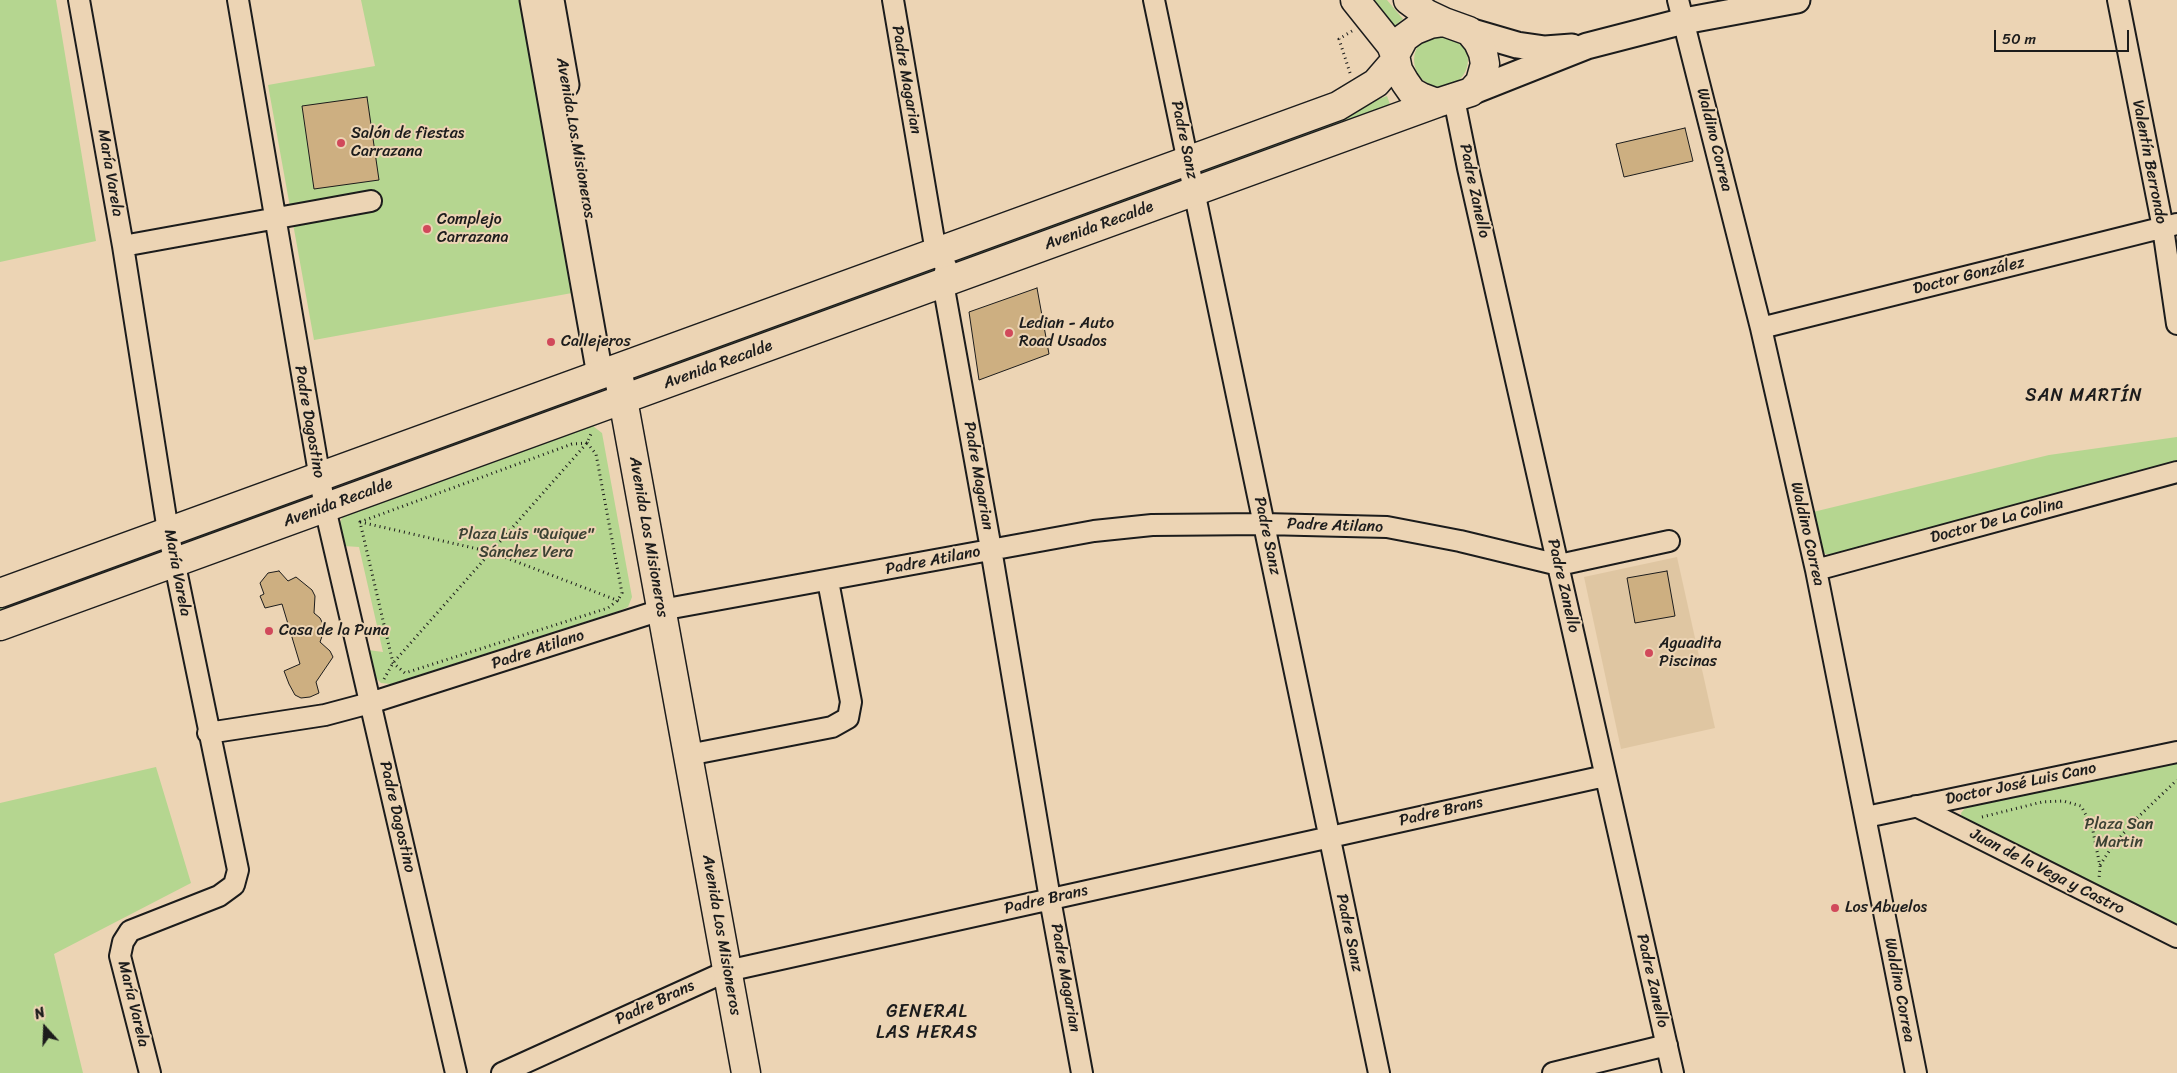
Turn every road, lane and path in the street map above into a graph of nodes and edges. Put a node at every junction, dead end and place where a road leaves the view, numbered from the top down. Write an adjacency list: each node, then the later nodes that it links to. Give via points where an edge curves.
1 (79, 0): 21 (street, María Varela)
2 (238, 0): 19 (street, Padre Dagostino)
3 (533, 0): 26 (street, Avenida Los Misioneros)
4 (551, 0): 26 (street, Avenida Los Misioneros)
5 (892, 0): 22 (street, Padre Magarian)
6 (1154, 0): 16 (street, Padre Sanz)
7 (1355, 0): 14 (main road, via 1386,37)
8 (1408, 0): 12 (main road, via 1427,14)
9 (1797, 0): 11 (street, Avenida Recalde)
10 (2118, 0): 20 (street, Valentín Berrondo)
11 (1681, 10): 13 (street, Avenida Recalde); 25 (street, Waldino Correa)
12 (1456, 27): 13 (street, Avenida Recalde, via 1517,45 1545,48); 14 (main road, via 1430,24 1415,30 1404,38); 15 (main road, via 1478,42 1485,64 1480,82)
13 (1587, 46): 15 (street, Avenida Recalde)
14 (1395, 58): 15 (main road, via 1412,92 1428,101); 16 (main road, Avenida Recalde, via 1388,72 1376,83 1338,106)
15 (1454, 98): 17 (main road, Avenida Recalde); 39 (street, Padre Zanello)
16 (1188, 160): 17 (street, Padre Sanz); 22 (main road, Avenida Recalde)
17 (1195, 192): 23 (main road, Avenida Recalde); 33 (street, Padre Sanz)
18 (371, 201): 19 (street)
19 (276, 219): 21 (street); 30 (street, Padre Dagostino)
20 (2170, 226): 24 (street, Valentín Berrondo); 25 (street, Doctor González)
21 (123, 246): 34 (street, María Varela)
22 (936, 252): 23 (street, Padre Magarian, via 946,266); 26 (main road, Avenida Recalde)
23 (942, 283): 27 (main road, Avenida Recalde); 36 (street, Padre Magarian)
24 (2177, 324)
25 (1761, 328): 40 (street, Waldino Correa)
26 (608, 372): 27 (main road, Avenida Los Misioneros); 30 (main road, Avenida Recalde)
27 (614, 403): 28 (path); 31 (main road, Avenida Recalde); 44 (main road, Avenida Los Misioneros)
28 (587, 443): 32 (path, via 572,444); 37 (path); 43 (path, via 596,454 622,593)
29 (2177, 472): 40 (street, Doctor De La Colina)
30 (318, 477): 31 (street, Padre Dagostino); 34 (main road, Avenida Recalde)
31 (325, 508): 32 (path); 38 (main road, Avenida Recalde); 47 (street, Padre Dagostino)
32 (360, 522): 37 (path); 46 (path)
33 (1264, 524): 36 (street, Padre Atilano, via 1152,525 1094,530); 39 (street, Padre Atilano, via 1387,527); 56 (street, Padre Sanz)
34 (168, 531): 38 (street, María Varela); 42 (main road, Avenida Recalde)
35 (1669, 541): 39 (street, Padre Atilano)
36 (992, 549): 41 (street, Padre Atilano); 58 (street, Padre Magarian)
37 (491, 552): 43 (path); 46 (path)
38 (174, 563): 45 (main road, Avenida Recalde); 48 (street, María Varela)
39 (1559, 565): 51 (street, Padre Zanello)
40 (1816, 570): 54 (street, Waldino Correa)
41 (828, 581): 44 (street, Padre Atilano); 50 (street, via 851,702 848,718 832,727)
42 (0, 593)
43 (618, 600): 44 (path); 46 (path, via 608,608 405,673)
44 (652, 613): 47 (street, Padre Atilano); 50 (main road, Avenida Los Misioneros); 61 (main road, Avenida Los Misioneros)
45 (0, 626)
46 (394, 663): 47 (path)
47 (370, 703): 48 (street, Padre Atilano, via 325,715); 64 (street, Padre Dagostino)
48 (208, 733): 63 (street, María Varela, via 238,870 234,885 219,896 130,931 124,942 120,956)
49 (2177, 752): 53 (street, Doctor José Luis Cano)
50 (688, 755): 61 (main road, Avenida Los Misioneros)
51 (1605, 776): 56 (street, Padre Brans); 62 (street, Padre Zanello)
52 (2177, 780): 57 (path, via 2136,819)
53 (1916, 806): 54 (street, Doctor José Luis Cano); 55 (street, Juan de la Vega y Castro)
54 (1866, 817): 72 (street, Waldino Correa)
55 (1962, 829): 57 (path, via 1982,817 2042,802 2063,801 2081,806 2092,826); 59 (street, Juan de la Vega y Castro)
56 (1328, 838): 58 (street, Padre Brans); 69 (street, Padre Sanz)
57 (2100, 866): 59 (path)
58 (1050, 898): 61 (street, Padre Brans); 68 (street, Padre Magarian)
59 (2098, 898): 60 (street, Juan de la Vega y Castro)
60 (2177, 937)
61 (719, 975): 65 (street, Padre Brans); 66 (main road, Avenida Los Misioneros); 67 (main road, Avenida Los Misioneros)
62 (1667, 1045): 70 (street); 71 (street, Padre Zanello)
63 (150, 1073)
64 (456, 1073)
65 (502, 1073)
66 (728, 1073)
67 (746, 1073)
68 (1082, 1073)
69 (1379, 1073)
70 (1553, 1073)
71 (1673, 1073)
72 (1916, 1073)

